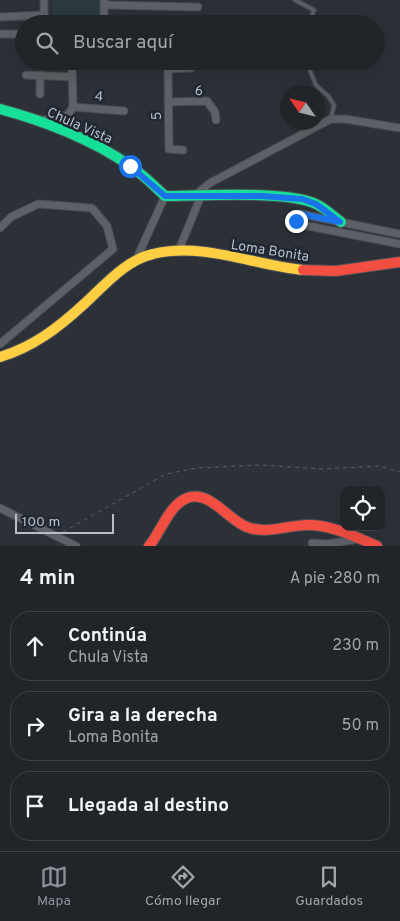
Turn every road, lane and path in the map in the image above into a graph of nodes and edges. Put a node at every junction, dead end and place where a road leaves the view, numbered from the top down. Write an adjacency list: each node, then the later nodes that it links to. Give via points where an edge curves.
1 (44, 0): 5 (street)
2 (295, 0): 6 (lane, via 314,10)
3 (104, 3): 4 (street)
4 (198, 7)
5 (44, 15)
6 (312, 15)
7 (0, 17): 8 (street)
8 (15, 17)
9 (0, 34): 10 (street)
10 (15, 34)
11 (72, 70): 16 (street)
12 (168, 70): 18 (street, 5)
13 (310, 70): 22 (lane, via 316,85 334,106)
14 (26, 75): 15 (street)
15 (40, 75): 16 (street); 17 (street)
16 (72, 77): 19 (street)
17 (40, 94)
18 (168, 102): 23 (street, 6, via 207,101 215,112); 26 (street, 5, via 169,149)
19 (73, 106): 21 (street, 4); 24 (street, via 68,114)
20 (0, 109): 24 (street, Chula Vista)
21 (124, 111)
22 (331, 119): 25 (street); 28 (street, via 210,183)
23 (216, 120)
24 (39, 121): 27 (street, Chula Vista, via 104,149)
25 (400, 128)
26 (183, 150)
27 (165, 196): 28 (street); 34 (street)
28 (198, 196): 29 (street, via 302,199 316,204); 33 (street)
29 (340, 222): 31 (street); 32 (street, via 301,214 295,219 298,224)
30 (0, 228): 36 (street, via 11,217 38,204 92,208 107,226 113,248)
31 (400, 234)
32 (400, 244)
33 (178, 252): 34 (street, Loma Bonita, via 152,254); 35 (street, Loma Bonita, via 328,272)
34 (136, 261): 37 (street, Loma Bonita, via 125,267 52,332 29,348)
35 (400, 262)
36 (0, 344)
37 (0, 357)
38 (400, 472): 40 (path, via 379,466 197,468 166,474)
39 (0, 508): 40 (street)
40 (55, 537): 43 (street)
41 (360, 539): 42 (street); 44 (street, via 313,525 258,530 233,519 205,498 195,497 186,498 176,507); 45 (street)
42 (312, 543)
43 (76, 546)
44 (149, 546)
45 (377, 546)

